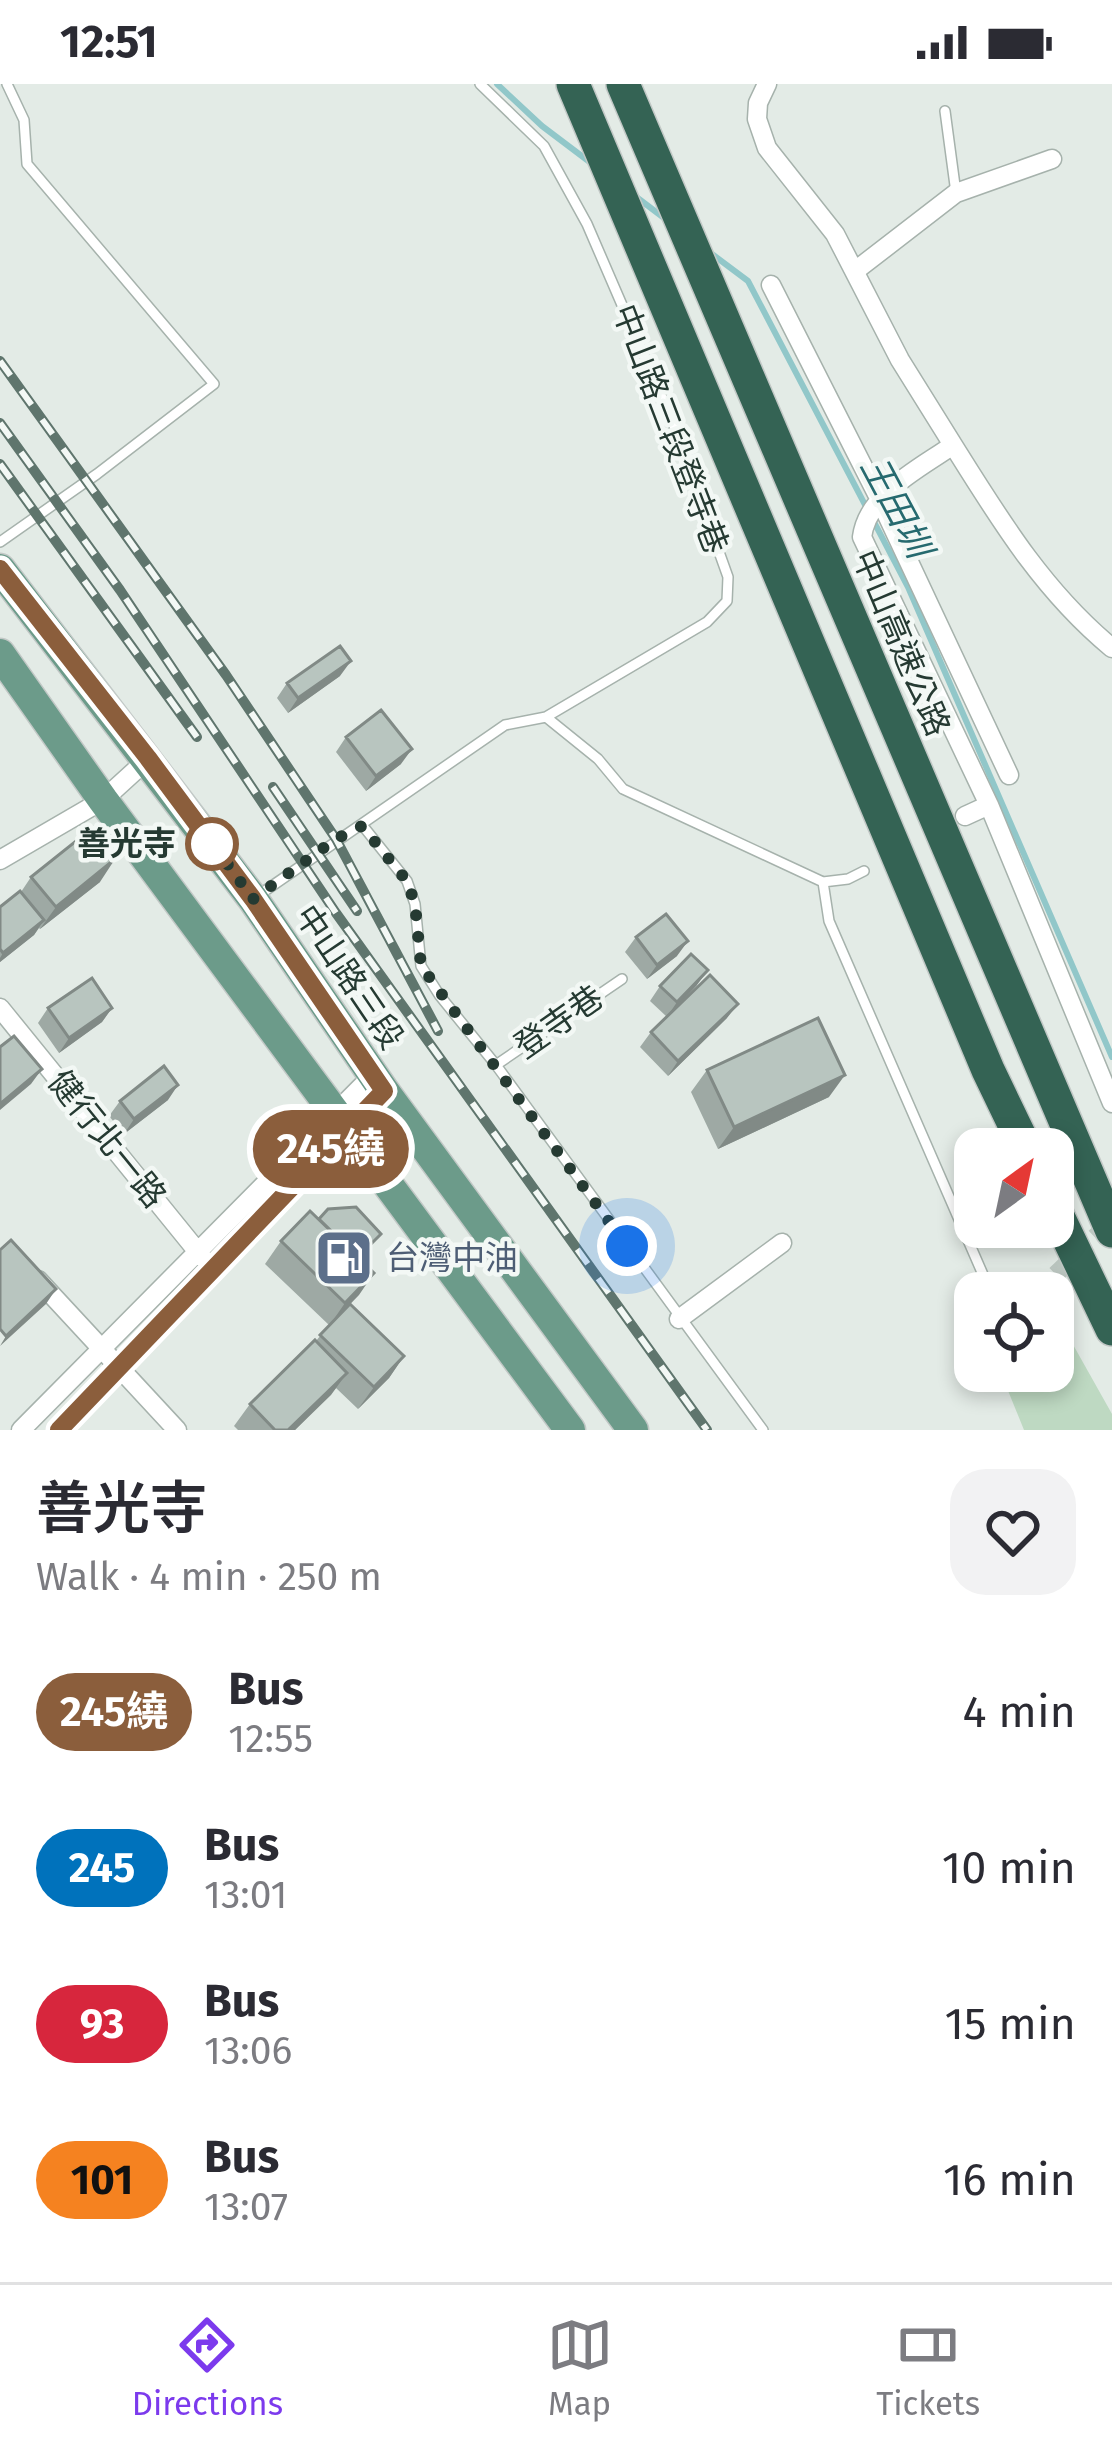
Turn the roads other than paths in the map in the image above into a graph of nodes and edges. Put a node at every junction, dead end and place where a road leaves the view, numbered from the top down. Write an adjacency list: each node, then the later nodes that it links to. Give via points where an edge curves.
1 (7, 84): 13 (lane, via 24,120 27,164 214,384)
2 (480, 84): 17 (lane, 中山路三段登寺巷, via 544,146 587,224 673,423 728,577 728,601 707,622)
3 (766, 84): 9 (street, via 757,119 767,148)
4 (579, 96): 34 (highway)
5 (630, 99): 35 (highway, 中山高速公路)
6 (945, 111): 8 (lane)
7 (1052, 158): 8 (street)
8 (956, 193): 9 (street)
9 (855, 271): 11 (street)
10 (771, 285): 12 (street)
11 (953, 445): 12 (street); 15 (street, via 1025,559)
12 (879, 498): 19 (street); 21 (street, via 862,537)
13 (0, 542)
14 (0, 569): 18 (main road, 中山路三段)
15 (1112, 648)
16 (0, 654): 20 (main road)
17 (546, 717): 23 (lane, 中山路三段登寺巷, via 505,725); 26 (lane, via 623,789)
18 (148, 758): 20 (street); 27 (main road, 中山路三段)
19 (1009, 775)
20 (103, 800): 24 (street); 33 (main road)
21 (989, 805): 22 (street); 32 (street)
22 (965, 816)
23 (362, 826): 27 (lane, 中山路三段登寺巷); 30 (lane, 登寺巷, via 407,881 421,966)
24 (0, 860)
25 (864, 871): 26 (lane)
26 (823, 882): 41 (lane, via 829,921)
27 (253, 899): 31 (main road, 中山路三段)
28 (622, 979): 30 (lane, 登寺巷)
29 (0, 1008): 38 (street, 健行北一路)
30 (496, 1065): 42 (lane, 登寺巷)
31 (378, 1083): 33 (street); 50 (main road, 中山路三段)
32 (1112, 1102)
33 (341, 1121): 38 (street); 40 (street); 49 (main road)
34 (1016, 1128)
35 (1112, 1231)
36 (782, 1243): 42 (street)
37 (1073, 1248): 43 (highway)
38 (196, 1250): 40 (street, 健行北一路); 44 (street)
39 (29, 1271): 44 (street)
40 (212, 1271): 45 (street)
41 (982, 1272)
42 (679, 1318): 51 (lane, 登寺巷)
43 (1112, 1330)
44 (102, 1348): 45 (street); 46 (street)
45 (121, 1369): 47 (street); 48 (street)
46 (21, 1430)
47 (58, 1430)
48 (177, 1430)
49 (570, 1430)
50 (633, 1430)
51 (763, 1430)

